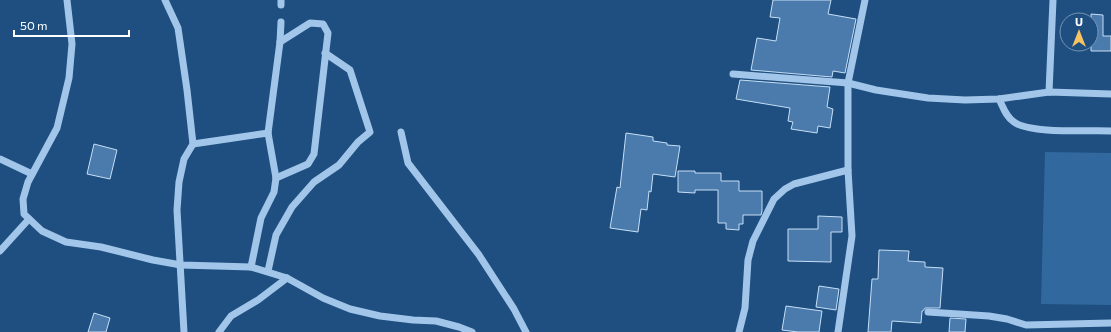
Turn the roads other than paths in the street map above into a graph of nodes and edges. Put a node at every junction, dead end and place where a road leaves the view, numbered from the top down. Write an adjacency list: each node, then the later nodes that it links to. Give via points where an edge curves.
1 (67, 0): 19 (street, via 72,44 69,78 57,128)
2 (165, 0): 16 (street, via 178,28)
3 (865, 0): 9 (street)
4 (1053, 0): 10 (street)
5 (281, 22): 6 (street)
6 (280, 42): 7 (street, via 310,23 323,24 328,33); 15 (street)
7 (326, 53): 20 (street, via 314,154 308,164); 25 (street, via 350,70 370,132 358,142 339,166 314,182 292,207 276,234)
8 (733, 74): 9 (street)
9 (848, 83): 12 (street, via 928,98); 18 (street)
10 (1049, 92): 11 (street); 12 (street)
11 (1111, 94)
12 (999, 99): 13 (street, via 1014,122 1030,129)
13 (1111, 131)
14 (401, 132): 33 (street, via 408,163 478,255)
15 (268, 133): 16 (street); 20 (street)
16 (193, 144): 23 (street, via 184,159 179,182 177,210)
17 (0, 159): 19 (street)
18 (848, 170): 34 (street, via 794,184 774,199 753,241 748,260 745,308); 35 (street, via 852,236)
19 (32, 174): 21 (street, via 22,199 24,214)
20 (276, 178): 24 (street, via 273,196 261,218)
21 (29, 219): 22 (street); 23 (street, via 42,231 66,242)
22 (0, 252)
23 (181, 265): 24 (street); 30 (street)
24 (251, 267): 25 (street)
25 (268, 271): 26 (street)
26 (287, 278): 31 (street, via 231,316); 32 (street, via 350,310 380,316 436,321)
27 (928, 312): 29 (street, via 989,316 1007,319)
28 (1111, 323): 29 (street)
29 (1026, 328)
30 (184, 332)
31 (219, 332)
32 (472, 332)
33 (526, 332)
34 (739, 332)
35 (838, 332)

